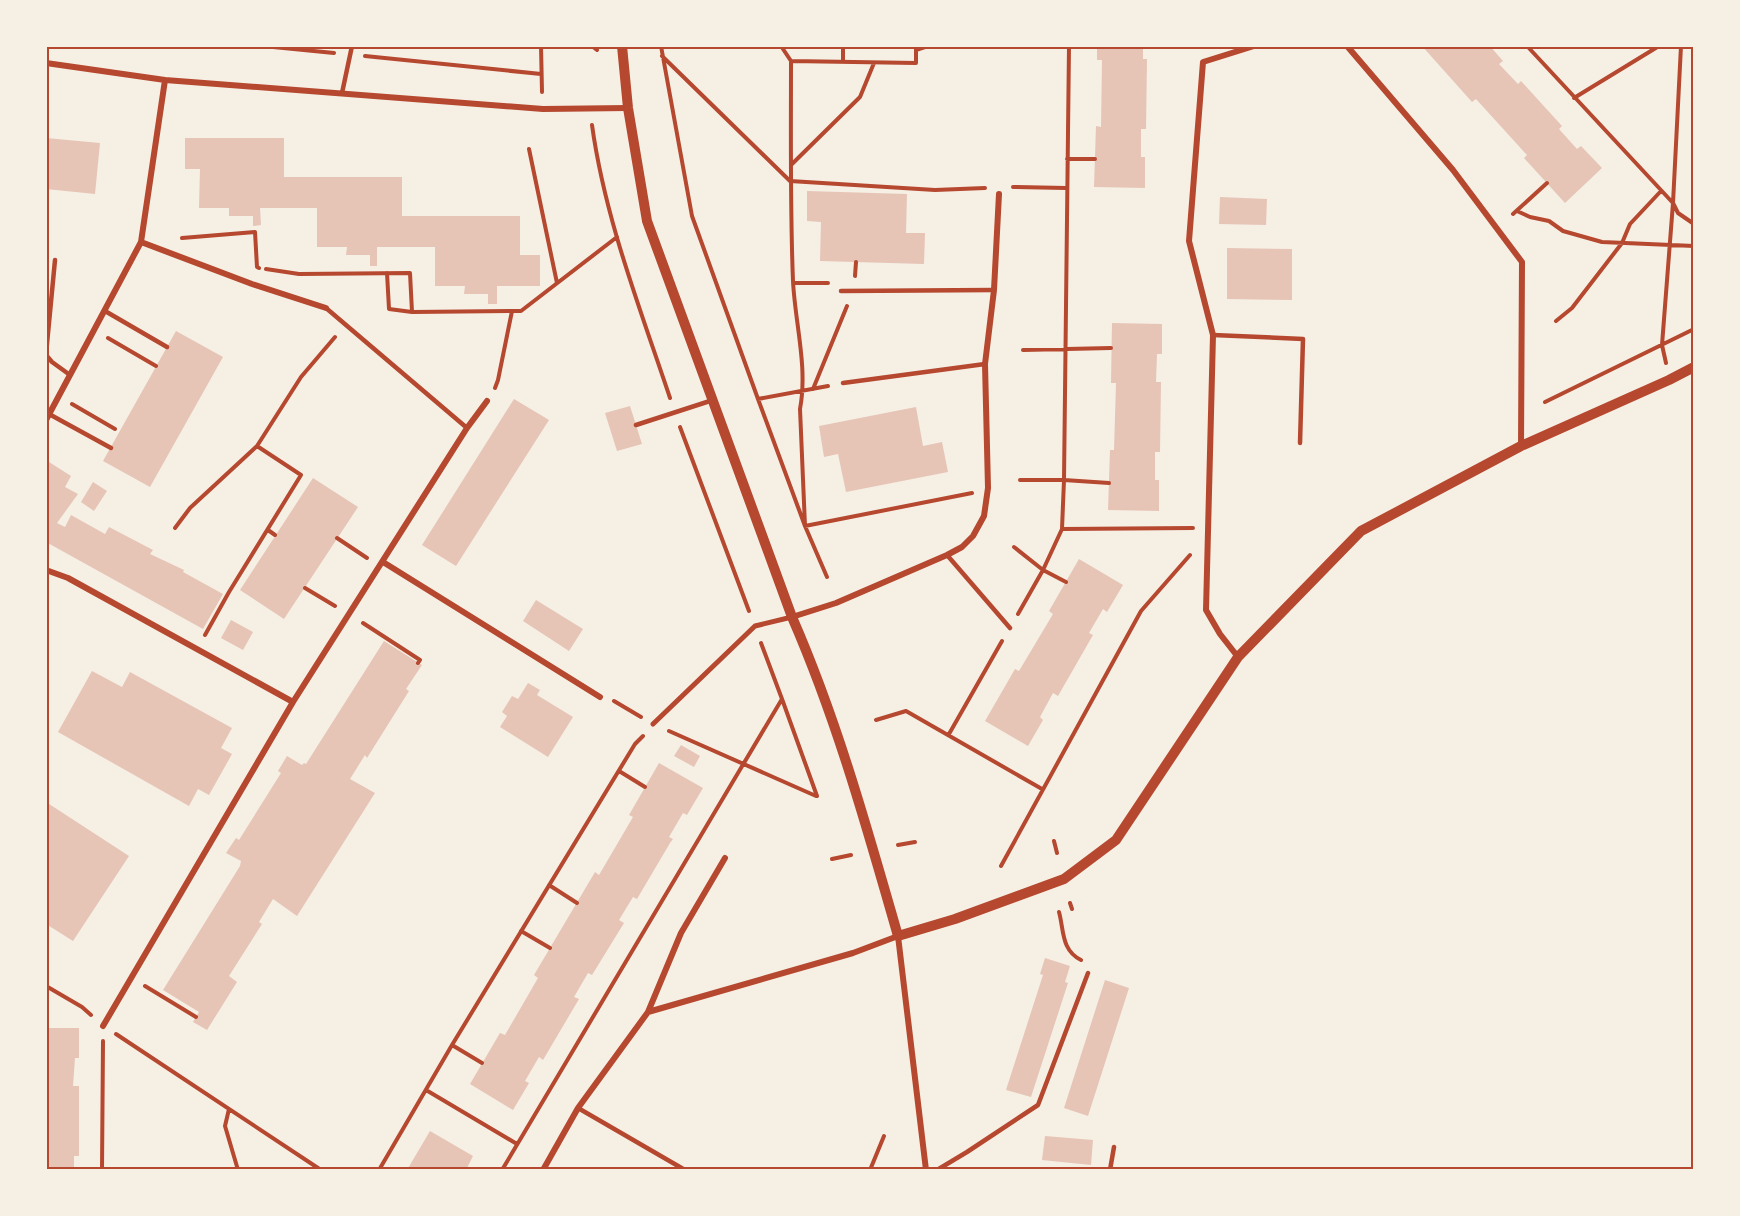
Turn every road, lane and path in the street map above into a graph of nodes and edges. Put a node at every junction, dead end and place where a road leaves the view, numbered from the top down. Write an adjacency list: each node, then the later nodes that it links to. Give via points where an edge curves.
1 (263, 46): 18 (path)
2 (352, 46): 18 (lane)
3 (541, 46): 24 (path)
4 (592, 46): 17 (path)
5 (622, 46): 29 (street)
6 (661, 46): 19 (path)
7 (781, 46): 20 (path)
8 (843, 46): 21 (path)
9 (927, 46): 16 (path)
10 (1069, 46): 32 (path)
11 (1254, 46): 68 (street, via 1203,62 1189,241)
12 (1347, 46): 96 (street, via 1453,170 1522,262)
13 (1527, 46): 28 (path)
14 (1659, 46): 28 (path)
15 (1681, 46): 42 (path)
16 (916, 48): 23 (path, via 916,63)
17 (597, 50)
18 (350, 54): 24 (path); 26 (lane)
19 (662, 55): 35 (path); 85 (path, via 692,216)
20 (791, 61): 21 (path); 34 (path)
21 (843, 62): 23 (path)
22 (46, 63): 25 (street)
23 (874, 63): 34 (path, via 860,97)
24 (541, 74): 27 (path)
25 (165, 80): 26 (street); 46 (street)
26 (342, 93): 29 (street, via 543,109)
27 (542, 95)
28 (1574, 98): 40 (path)
29 (628, 108): 86 (street, via 647,221)
30 (593, 129): 44 (path)
31 (530, 149): 54 (path)
32 (1067, 159): 33 (path); 39 (path)
33 (1095, 159)
34 (790, 165): 35 (path)
35 (790, 181): 38 (path); 55 (path)
36 (1547, 183): 47 (path, via 1515,212 1549,221 1563,231 1602,242)
37 (1029, 187): 39 (path)
38 (983, 188)
39 (1066, 188): 72 (path)
40 (1661, 191): 42 (path); 47 (path, via 1630,224)
41 (999, 194): 57 (street)
42 (1673, 203): 43 (path, via 1678,213); 48 (path)
43 (1694, 224)
44 (617, 237): 54 (path); 84 (path)
45 (175, 239): 52 (path, via 255,232 257,267 299,274)
46 (141, 242): 60 (street); 61 (street)
47 (1622, 243): 48 (path); 64 (path, via 1572,308)
48 (1669, 244): 49 (path); 69 (path)
49 (1694, 246)
50 (55, 260): 74 (lane)
51 (856, 262): 53 (path)
52 (387, 273): 63 (path, via 389,309); 63 (path, via 410,273)
53 (854, 281)
54 (557, 283): 62 (path, via 521,311)
55 (793, 283): 56 (path); 82 (path)
56 (834, 284)
57 (994, 290): 58 (lane); 75 (street)
58 (841, 291)
59 (849, 302): 81 (path)
60 (326, 308): 65 (lane)
61 (105, 311): 67 (street); 70 (lane)
62 (512, 311): 63 (path); 87 (path, via 498,380)
63 (412, 312)
64 (1556, 321)
65 (345, 325): 93 (lane); 95 (path, via 301,377)
66 (1694, 329): 69 (path)
67 (94, 330): 76 (path); 78 (street)
68 (1213, 335): 94 (lane, via 1303,339); 124 (street, via 1206,610)
69 (1662, 345): 79 (path); 88 (path)
70 (167, 347)
71 (1112, 348): 72 (path)
72 (1065, 349): 73 (path); 99 (path)
73 (1023, 350)
74 (46, 354): 78 (lane)
75 (985, 364): 80 (lane); 111 (street, via 988,488 984,516 973,536)
76 (156, 366)
77 (1694, 367): 79 (street)
78 (70, 375): 83 (street)
79 (1670, 380): 96 (street)
80 (843, 383): 81 (path)
81 (813, 389): 82 (path)
82 (804, 391): 85 (path); 102 (path, via 800,409)
83 (59, 397): 89 (street); 92 (path)
84 (670, 398)
85 (758, 399): 102 (path)
86 (713, 400): 90 (lane); 119 (street)
87 (487, 401): 93 (street)
88 (1545, 402)
89 (48, 417): 97 (lane)
90 (636, 425)
91 (680, 427): 121 (path)
92 (113, 428)
93 (466, 428): 112 (street)
94 (1300, 443)
95 (257, 446): 103 (path, via 190,508); 106 (path, via 301,475)
96 (1521, 446): 124 (street, via 1361,531)
97 (111, 448)
98 (1020, 480): 99 (path)
99 (1064, 480): 100 (path); 105 (path)
100 (1109, 483)
101 (974, 492): 102 (path)
102 (806, 526): 115 (path)
103 (175, 528)
104 (1194, 528): 105 (path)
105 (1062, 529): 114 (path)
106 (268, 530): 107 (path); 123 (path)
107 (275, 535)
108 (337, 538): 112 (path)
109 (1014, 547): 114 (path)
110 (1192, 552): 135 (path, via 1141,611)
111 (947, 555): 119 (street, via 836,603); 122 (lane)
112 (382, 564): 126 (street); 128 (street)
113 (46, 570): 123 (street)
114 (1043, 570): 116 (path); 122 (path)
115 (828, 578)
116 (1066, 582)
117 (305, 588): 118 (path)
118 (341, 610)
119 (792, 617): 121 (street); 148 (street, via 851,778)
120 (359, 621): 125 (path, via 420,660)
121 (755, 627): 127 (path); 130 (street)
122 (1010, 628): 131 (path)
123 (198, 648): 128 (street)
124 (1238, 657): 148 (street, via 1116,840 1064,879 955,920)
125 (418, 663)
126 (600, 697): 130 (path)
127 (782, 699): 132 (path); 132 (path, via 817,796)
128 (293, 702): 152 (street)
129 (876, 720): 131 (path, via 906,711)
130 (653, 724): 132 (path); 133 (path)
131 (949, 734): 135 (path)
132 (743, 764): 163 (path)
133 (619, 771): 134 (path); 144 (path)
134 (645, 787)
135 (1042, 789): 143 (path)
136 (1054, 841): 139 (path)
137 (915, 842): 138 (path)
138 (898, 845)
139 (1057, 853)
140 (850, 855): 142 (path)
141 (724, 858): 154 (street, via 681,933)
142 (832, 860)
143 (1001, 866)
144 (549, 885): 145 (path); 147 (path)
145 (577, 903)
146 (1059, 912): 150 (path, via 1064,943 1076,957)
147 (521, 931): 149 (path); 157 (path)
148 (898, 936): 154 (street, via 853,953); 173 (street)
149 (550, 948)
150 (1089, 963)
151 (1088, 974): 174 (lane, via 1038,1105)
152 (131, 978): 155 (path); 156 (street)
153 (46, 986): 156 (path, via 82,1007)
154 (648, 1012): 160 (street)
155 (196, 1017)
156 (103, 1026): 161 (path); 165 (path)
157 (452, 1045): 158 (path); 159 (path)
158 (482, 1063)
159 (426, 1090): 163 (path); 168 (path)
160 (578, 1108): 170 (street); 171 (lane)
161 (229, 1109): 166 (path, via 225,1125); 167 (path)
162 (884, 1136): 172 (path)
163 (517, 1144): 169 (path)
164 (1114, 1147): 175 (lane)
165 (102, 1170)
166 (238, 1170)
167 (321, 1170)
168 (379, 1170)
169 (502, 1170)
170 (543, 1170)
171 (685, 1170)
172 (870, 1170)
173 (927, 1170)
174 (937, 1170)
175 (1110, 1170)

